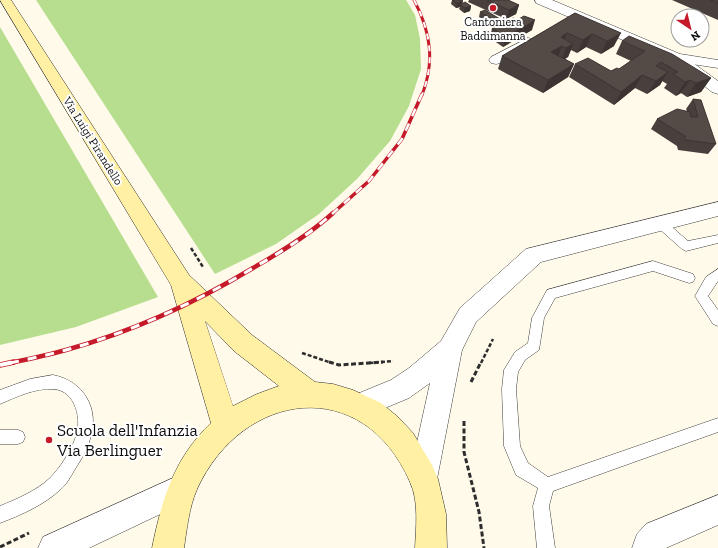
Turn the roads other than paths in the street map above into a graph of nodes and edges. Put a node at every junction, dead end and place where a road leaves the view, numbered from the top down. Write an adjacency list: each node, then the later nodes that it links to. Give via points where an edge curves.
1 (5, 0): 15 (main road, Via Luigi Pirandello)
2 (541, 0): 3 (street)
3 (574, 14): 4 (street); 6 (street)
4 (559, 23)
5 (540, 34): 7 (street)
6 (678, 58): 8 (street); 9 (street)
7 (496, 60)
8 (718, 64)
9 (718, 89)
10 (718, 209): 11 (street)
11 (660, 223): 12 (lane, via 686,246); 17 (street, via 534,255 468,315)
12 (718, 238)
13 (718, 274): 16 (lane, via 710,281 701,296)
14 (689, 278): 26 (lane, via 653,266 551,294 542,307 535,327 534,346 520,356 511,370 509,389 512,446 522,469)
15 (182, 282): 18 (main road, Via Luigi Pirandello, via 243,343); 22 (main road, Via Luigi Pirandello)
16 (718, 320)
17 (450, 348): 20 (street, via 418,377 400,389); 25 (street, via 453,392)
18 (310, 394): 20 (main road, via 336,396); 22 (main road, via 281,398 252,409)
19 (0, 397): 29 (lane, via 42,383 58,382 70,388 81,401 84,420 83,438 56,483)
20 (361, 405): 25 (main road, via 386,423 408,448)
21 (718, 425): 26 (lane)
22 (226, 428): 27 (main road, via 201,455)
23 (0, 437): 24 (lane)
24 (18, 437)
25 (424, 479): 32 (main road, via 432,522)
26 (547, 485): 33 (lane, via 541,506)
27 (182, 489): 30 (street); 31 (main road, via 172,518)
28 (718, 510): 34 (street, via 657,535)
29 (0, 515)
30 (54, 548)
31 (168, 548)
32 (431, 548)
33 (546, 548)
34 (648, 548)

